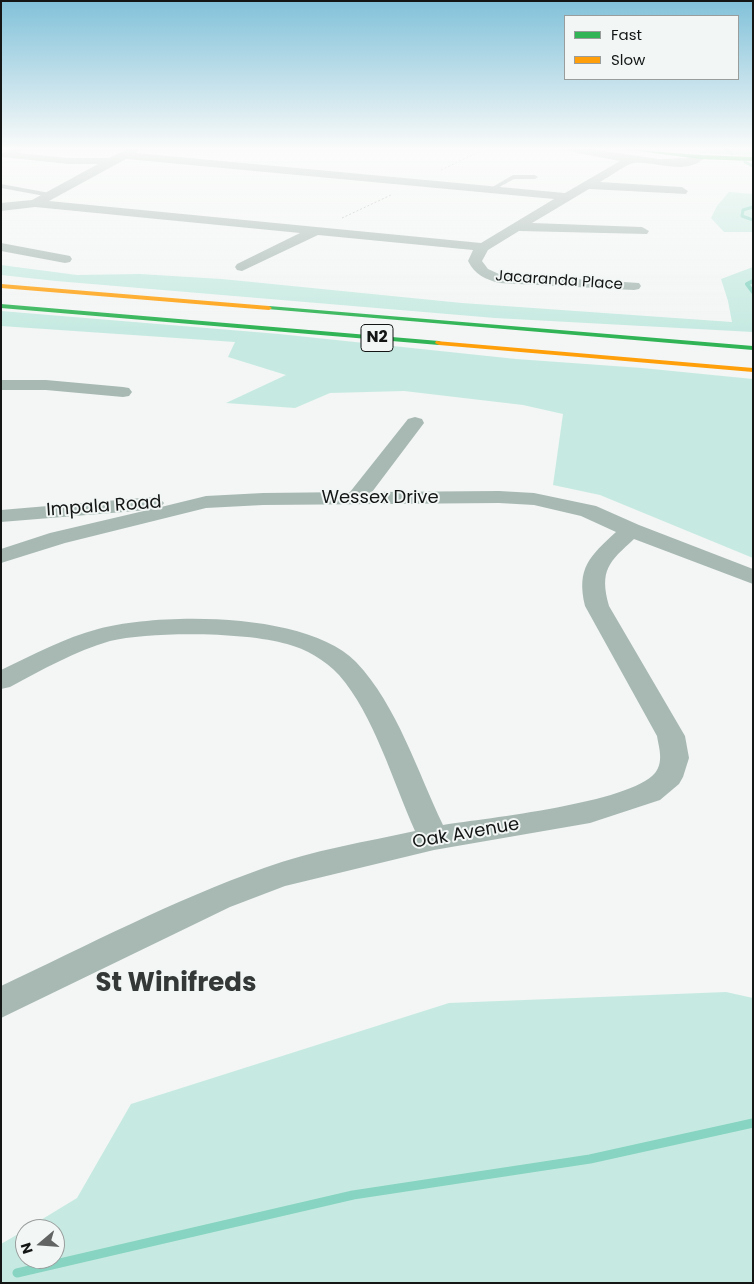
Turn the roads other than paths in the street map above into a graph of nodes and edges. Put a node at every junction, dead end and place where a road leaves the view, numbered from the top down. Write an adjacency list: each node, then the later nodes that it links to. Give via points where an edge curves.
1 (7, 209): 5 (street)
2 (26, 209): 5 (street)
3 (92, 209): 9 (street)
4 (548, 209): 7 (street)
5 (19, 213): 6 (street)
6 (1, 220)
7 (519, 227): 8 (street); 12 (street)
8 (642, 231)
9 (314, 232): 12 (street); 15 (street)
10 (60, 243): 13 (street)
11 (1, 247): 13 (street)
12 (483, 247): 17 (street, Jacaranda Place, via 476,261 480,269 485,274 504,279)
13 (18, 250): 14 (street)
14 (66, 259)
15 (242, 267)
16 (1, 286): 19 (main road, N2)
17 (634, 286)
18 (1, 306): 22 (main road, N2)
19 (508, 328): 20 (main road); 21 (main road, N2)
20 (753, 341)
21 (753, 348)
22 (536, 352): 23 (main road, N2); 24 (main road)
23 (753, 370)
24 (753, 375)
25 (1, 386): 26 (street, via 46,385)
26 (123, 392)
27 (415, 423): 28 (street)
28 (356, 498): 29 (street, Wessex Drive); 31 (street, Wessex Drive, via 534,499 588,511)
29 (206, 502): 30 (street, Impala Road, via 125,504); 32 (street, Wessex Drive, via 58,538)
30 (1, 516)
31 (632, 530): 33 (street, Wessex Drive); 35 (street, Oak Avenue, via 598,562 592,573 593,594 672,736 675,758 669,777 650,793 590,812)
32 (1, 556)
33 (753, 576)
34 (1, 681): 35 (street, via 86,641 143,628 261,631 313,644 345,667 366,694)
35 (434, 838): 36 (street, Oak Avenue, via 303,868 248,886)
36 (1, 1003)

